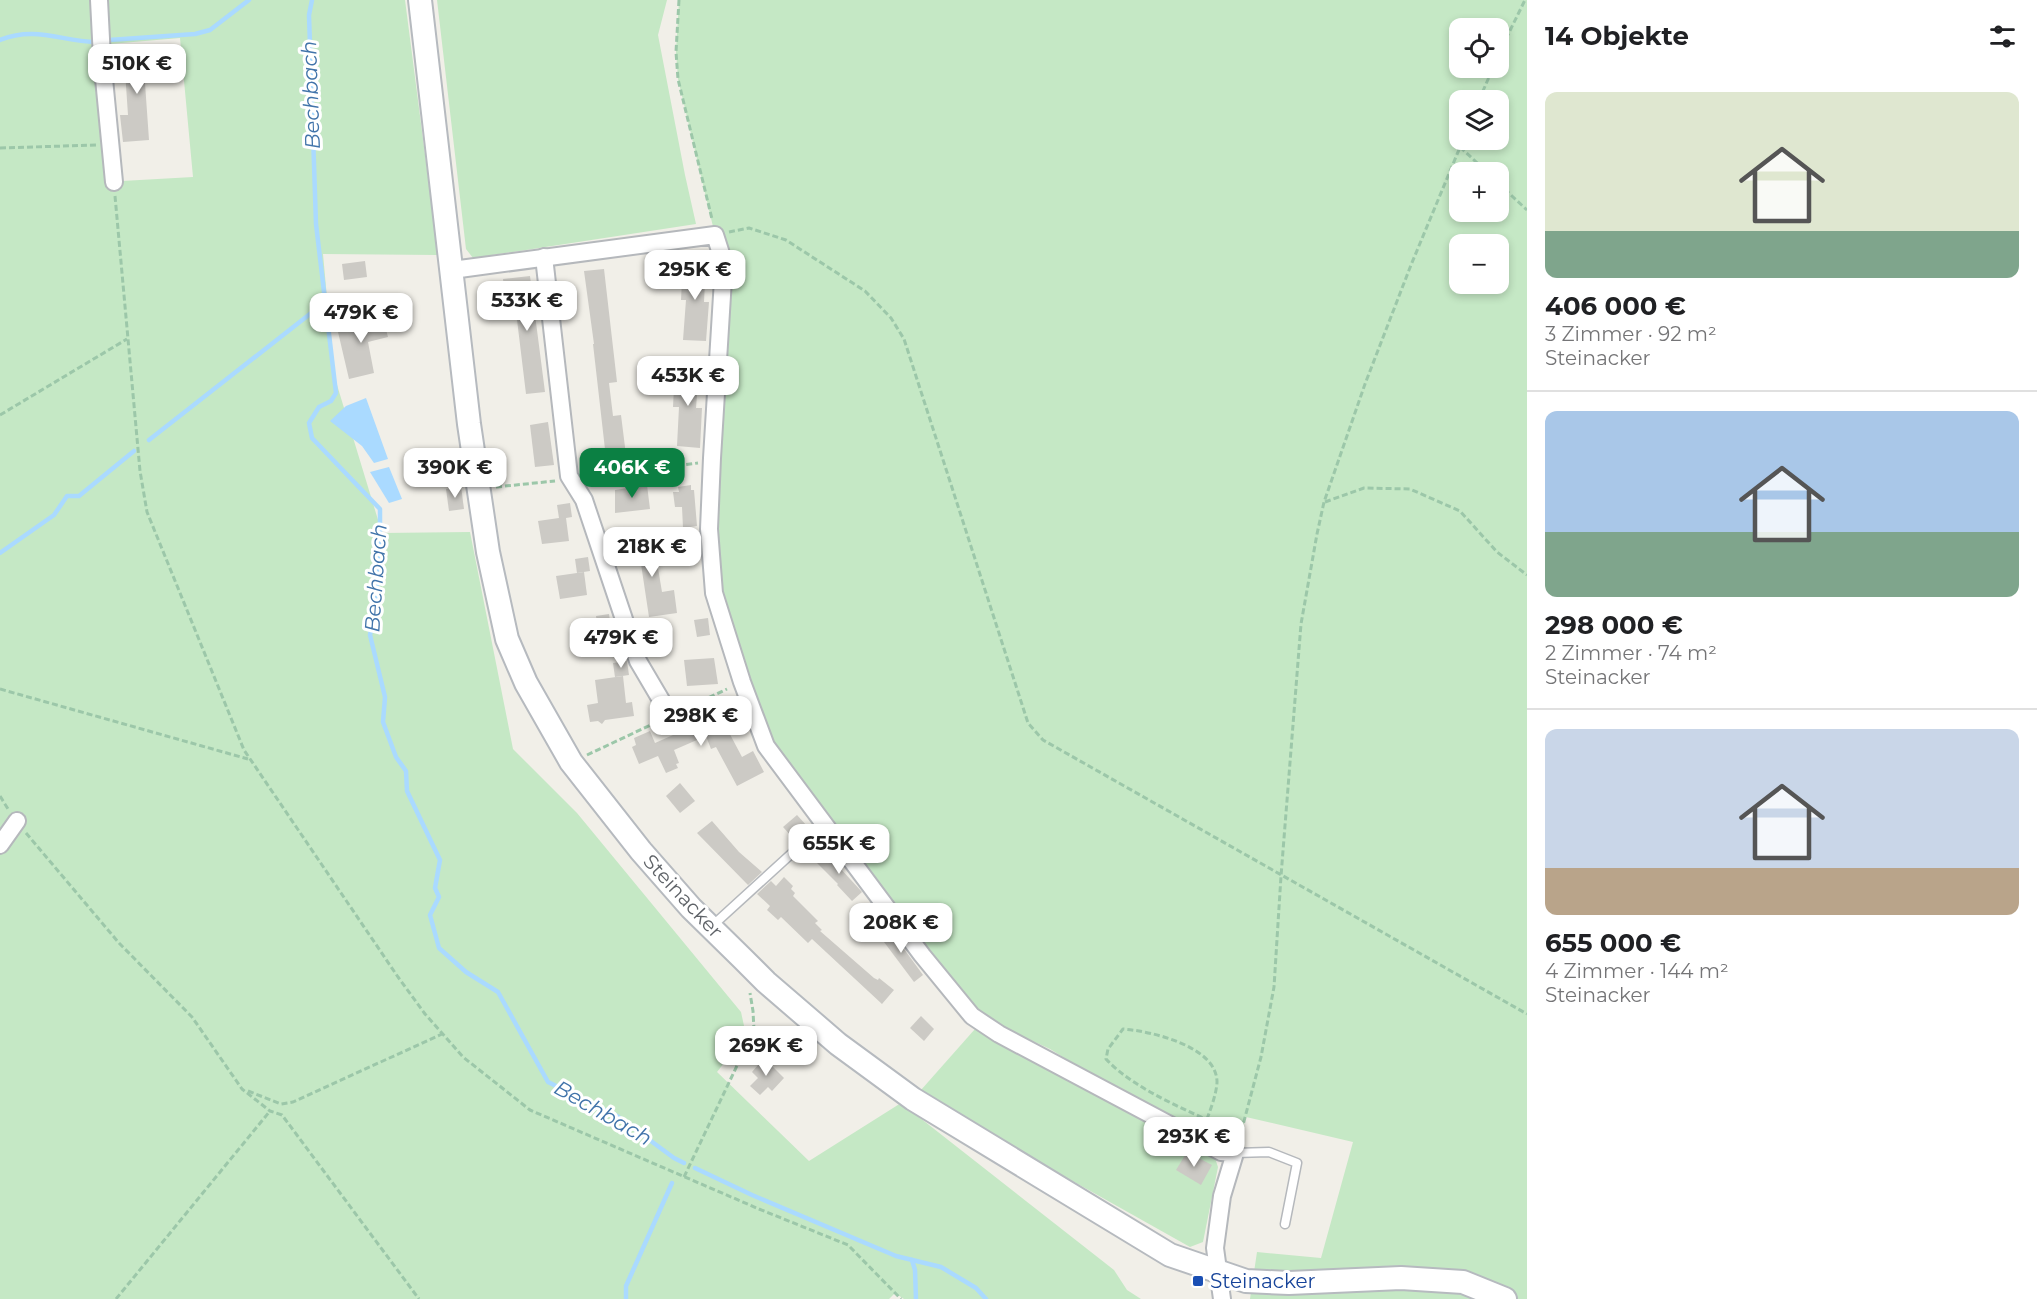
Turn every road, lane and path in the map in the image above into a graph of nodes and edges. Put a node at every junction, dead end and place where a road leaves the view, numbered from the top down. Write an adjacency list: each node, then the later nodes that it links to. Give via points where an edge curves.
1 (99, 0): 6 (street)
2 (420, 0): 16 (main road, Steinacker)
3 (679, 0): 14 (path, via 678,79)
4 (1525, 0): 5 (path)
5 (1509, 33)
6 (110, 144): 7 (path); 11 (street)
7 (0, 148)
8 (1459, 150): 22 (path, via 1365,384)
9 (1463, 150): 10 (path)
10 (1476, 162)
11 (114, 182): 17 (path)
12 (1509, 193): 13 (path)
13 (1527, 210)
14 (715, 235): 15 (street); 19 (street, via 724,263); 32 (path, via 749,228 786,240 865,291 891,318 904,339 1028,723 1043,740)
15 (544, 257): 16 (street); 20 (street)
16 (452, 270): 21 (main road, Steinacker)
17 (128, 339): 18 (path); 27 (path, via 147,512)
18 (0, 415)
19 (712, 462): 20 (path); 24 (street, via 710,529 714,593)
20 (571, 479): 21 (path); 26 (street, via 584,500 638,661)
21 (479, 489): 28 (main road, Steinacker, via 507,639 526,683)
22 (1324, 502): 23 (path, via 1364,488 1410,489 1460,510 1497,552); 32 (path, via 1301,624)
23 (1527, 574)
24 (742, 682): 28 (path); 30 (street, via 766,746)
25 (0, 689): 27 (path)
26 (661, 700)
27 (249, 759): 36 (path, via 398,977)
28 (572, 762): 33 (main road, Steinacker, via 641,851)
29 (17, 821): 31 (street); 37 (path, via 119,943 192,1017)
30 (824, 824): 33 (lane); 41 (street, via 972,1016 1221,1152)
31 (0, 845)
32 (1281, 876): 35 (path); 40 (path, via 1274,987 1261,1057)
33 (711, 928): 44 (main road, Steinacker, via 838,1044 913,1099 1170,1255)
34 (749, 990): 42 (path, via 754,1030)
35 (1527, 1014)
36 (442, 1034): 37 (path, via 293,1102 281,1104); 42 (path, via 463,1057 531,1110)
37 (242, 1089): 38 (path)
38 (270, 1111): 45 (path); 46 (path, via 282,1115)
39 (1207, 1119): 39 (path, via 1132,1082 1106,1059 1108,1049 1123,1029 1179,1041 1200,1054 1213,1068 1217,1081); 40 (path)
40 (1240, 1135): 41 (path)
41 (1235, 1153): 43 (lane, via 1269,1152 1297,1163); 44 (street, via 1222,1196 1215,1248)
42 (684, 1177): 47 (path, via 848,1245)
43 (1285, 1224)
44 (1220, 1273): 48 (street); 49 (main road, Steinacker, via 1246,1281 1289,1283 1401,1278 1463,1282)
45 (116, 1299)
46 (419, 1299)
47 (901, 1299)
48 (1222, 1299)
49 (1505, 1299)

